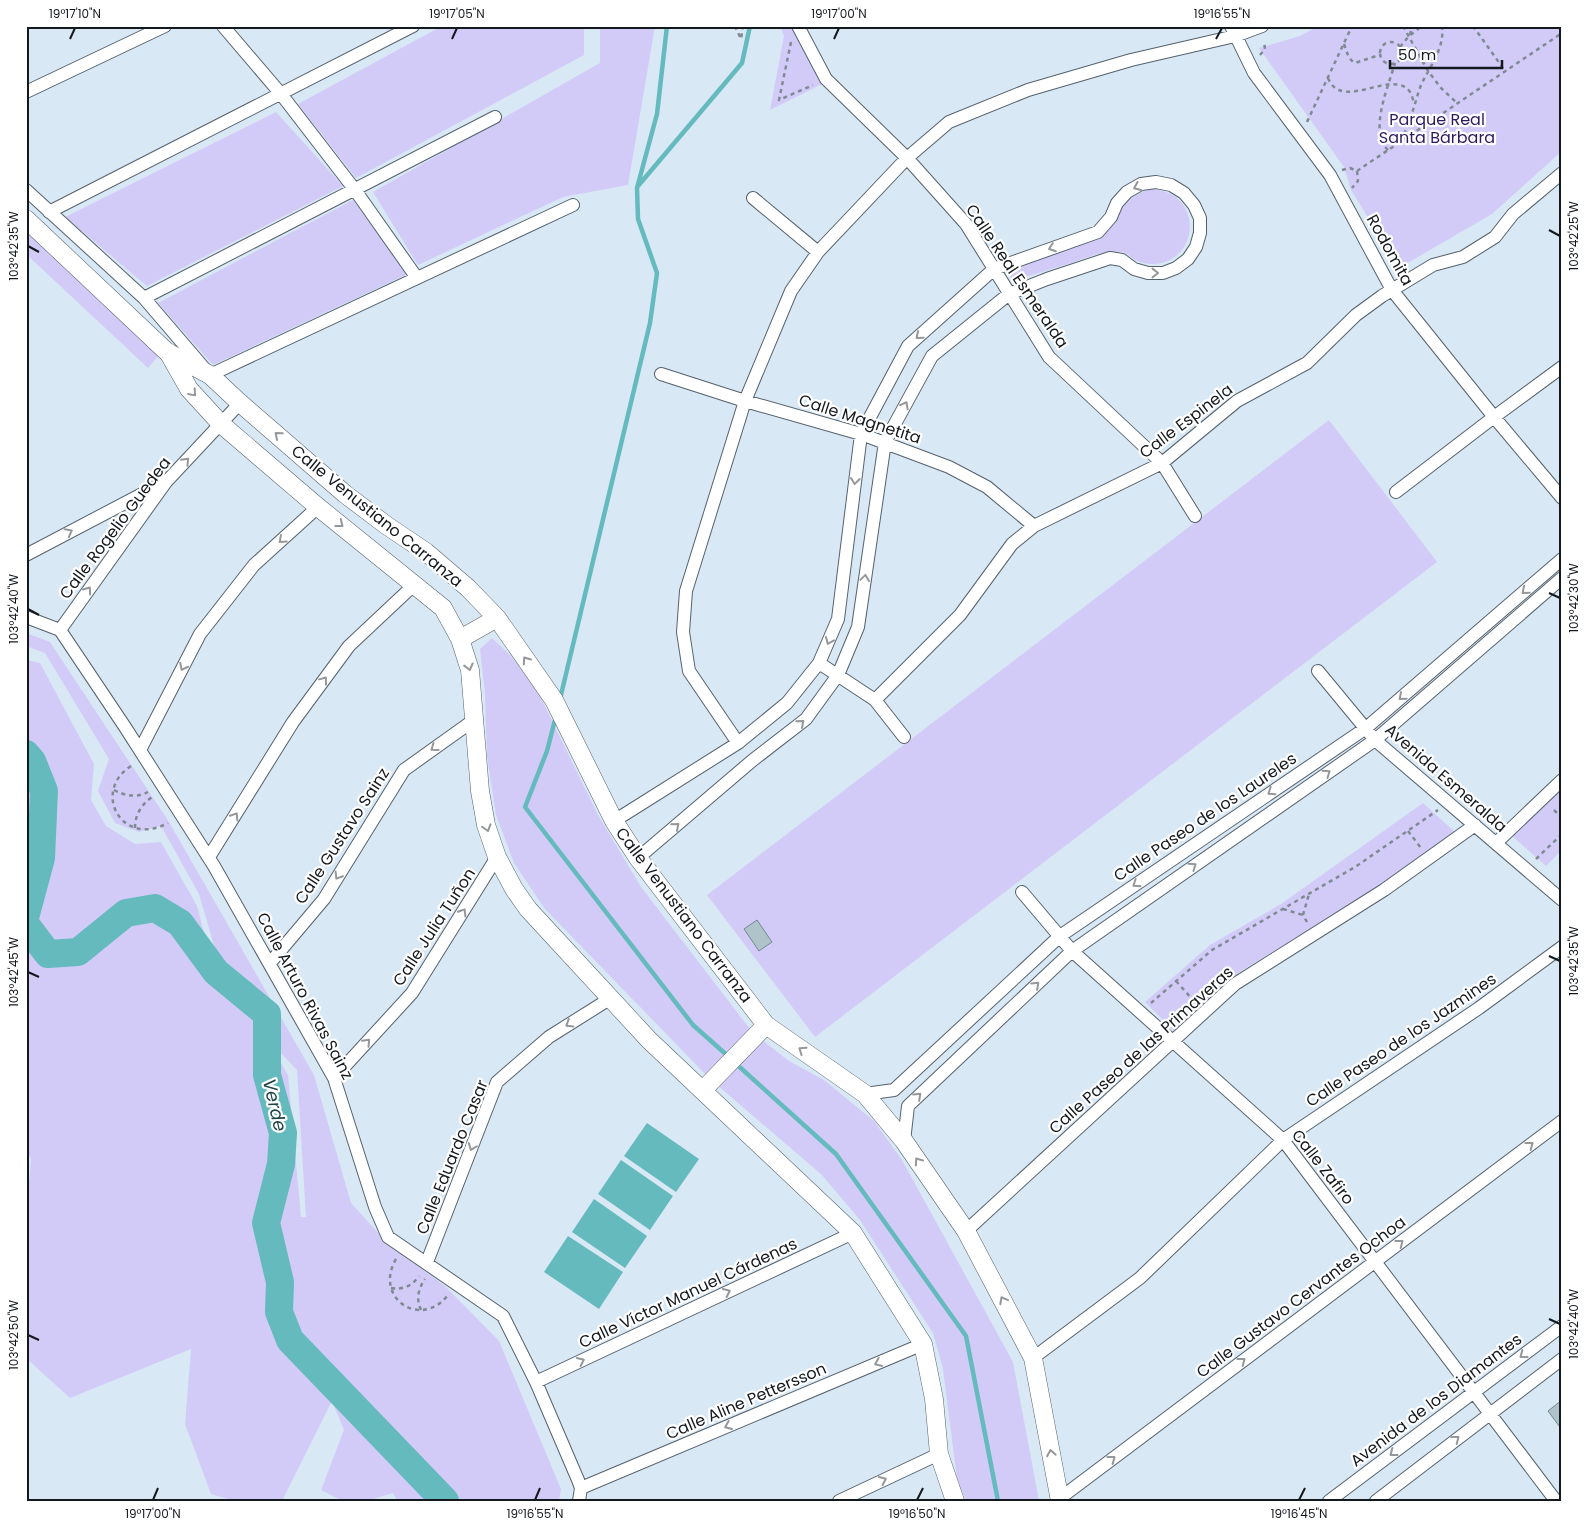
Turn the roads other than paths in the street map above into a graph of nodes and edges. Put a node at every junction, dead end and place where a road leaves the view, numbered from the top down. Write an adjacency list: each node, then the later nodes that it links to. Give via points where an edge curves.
1 (165, 26): 7 (street)
2 (223, 26): 8 (street)
3 (413, 26): 8 (street)
4 (1262, 26): 6 (street)
5 (795, 31): 10 (street, Calle Real Esmeralda, via 826,78)
6 (1233, 31): 10 (street, via 1028,90 950,122); 21 (street, Rodomita, via 1254,73 1330,175)
7 (26, 92)
8 (281, 94): 13 (street); 16 (street)
9 (495, 117): 13 (street)
10 (907, 158): 18 (street); 19 (street, Calle Real Esmeralda, via 966,224)
11 (1562, 173): 21 (street, Calle Espinela, via 1513,214 1495,237 1463,257 1433,265)
12 (26, 190): 16 (street)
13 (355, 190): 20 (street); 23 (street)
14 (753, 198): 18 (street)
15 (573, 205): 20 (street)
16 (49, 212): 23 (street)
17 (26, 219): 24 (street, Calle Venustiano Carranza)
18 (818, 252): 28 (street, via 791,291)
19 (994, 269): 22 (street, Calle Real Esmeralda); 22 (street, one-way to 19, via 1110,258 1122,260 1134,269 1148,273 1176,268 1188,259 1200,233 1200,218 1194,204 1171,185 1141,184 1117,203 1098,232); 32 (street, one-way to 32, via 908,346)
20 (417, 278): 27 (street)
21 (1392, 290): 30 (street, Rodomita); 34 (street, Calle Espinela, via 1356,314 1307,363 1237,401)
22 (1009, 294): 33 (street, one-way to 22, via 932,356); 34 (street, Calle Real Esmeralda, via 1049,356)
23 (144, 298): 27 (street)
24 (167, 352): 27 (street, Calle Venustiano Carranza); 31 (street, Calle Venustiano Carranza, one-way to 31, via 189,389)
25 (1562, 367): 30 (street)
26 (661, 374): 28 (street, Calle Magnetita)
27 (210, 375): 29 (street, Calle Venustiano Carranza)
28 (745, 401): 32 (street, Calle Magnetita); 57 (street, via 686,591 683,632 689,671)
29 (240, 403): 31 (street, Calle Rogelio Guedea); 46 (street, Calle Venustiano Carranza, one-way to 29, via 426,552 345,494)
30 (1494, 417): 36 (street); 37 (street, Rodomita)
31 (222, 424): 35 (street, Calle Rogelio Guedea, one-way to 31); 38 (street, Calle Venustiano Carranza)
32 (861, 434): 33 (street, Calle Magnetita); 49 (street, one-way to 49, via 838,618)
33 (885, 442): 40 (street, Calle Magnetita, via 949,467 987,488); 51 (street, one-way to 33, via 858,627)
34 (1162, 463): 39 (street, Calle Real Esmeralda); 40 (street, Calle Espinela)
35 (166, 482): 41 (street, one-way to 35); 47 (street, Calle Rogelio Guedea, one-way to 35)
36 (1396, 492)
37 (1562, 498)
38 (318, 507): 44 (street, Calle Venustiano Carranza, one-way to 44); 58 (street, one-way to 58, via 254,565 200,634)
39 (1195, 516)
40 (1034, 526): 52 (street, Calle Espinela, via 1012,544 960,615)
41 (26, 555)
42 (1562, 559): 54 (street, Calle Paseo de los Laureles, one-way to 54)
43 (1562, 578): 56 (street, Calle Paseo de los Laureles)
44 (415, 584): 48 (street, Calle Venustiano Carranza, via 443,608); 63 (street, one-way to 44, via 293,722 349,646)
45 (26, 617): 47 (street)
46 (497, 618): 48 (street); 60 (street, Calle Venustiano Carranza, one-way to 46, via 554,700)
47 (60, 630): 58 (street, Calle Arturo Rivas Sainz)
48 (460, 640): 53 (street, Calle Venustiano Carranza, one-way to 53, via 470,670)
49 (819, 663): 51 (street); 57 (street, via 787,703)
50 (1318, 671): 54 (street, Avenida Esmeralda)
51 (838, 676): 52 (street); 65 (street, one-way to 51, via 806,719)
52 (875, 700): 55 (street)
53 (474, 720): 64 (street, Calle Venustiano Carranza, one-way to 64, via 480,791 486,826); 71 (street, Calle Gustavo Sainz, one-way to 71, via 404,770 324,899)
54 (1366, 728): 56 (street, Avenida Esmeralda); 68 (street, Calle Paseo de los Laureles, one-way to 68)
55 (904, 738)
56 (1376, 740): 61 (street, Avenida Esmeralda); 70 (street, Calle Paseo de los Laureles, one-way to 56)
57 (738, 743): 60 (street)
58 (140, 750): 63 (street, Calle Arturo Rivas Sainz)
59 (1562, 780): 62 (street)
60 (614, 821): 65 (street, Calle Venustiano Carranza)
61 (1475, 825): 62 (street, Avenida Esmeralda); 74 (street, Calle Paseo de las Primaveras, via 1384,890 1235,984)
62 (1496, 843): 67 (street, Avenida Esmeralda)
63 (209, 857): 71 (street, Calle Arturo Rivas Sainz)
64 (497, 857): 72 (street, Calle Venustiano Carranza, via 528,908); 75 (street, Calle Julia Tuñon, one-way to 64, via 412,994)
65 (638, 858): 73 (street, Calle Venustiano Carranza)
66 (1022, 892): 68 (street, Calle Zafiro)
67 (1562, 900)
68 (1060, 936): 70 (street, Calle Zafiro); 77 (street, Calle Paseo de los Laureles, via 894,1090)
69 (1562, 947): 80 (street, Calle Paseo de los Jazmines, via 1479,1008)
70 (1072, 951): 74 (street, Calle Zafiro); 79 (street, Calle Paseo de los Laureles, one-way to 70, via 908,1106)
71 (270, 963): 75 (street, Calle Arturo Rivas Sainz)
72 (611, 998): 76 (street, Calle Venustiano Carranza, via 649,1040); 83 (street, Calle Eduardo Casar, one-way to 83, via 549,1037 497,1082)
73 (766, 1025): 76 (street); 77 (street, Calle Venustiano Carranza, one-way to 73)
74 (1172, 1040): 80 (street, Calle Zafiro); 81 (street, Calle Paseo de las Primaveras)
75 (334, 1078): 83 (street, Calle Arturo Rivas Sainz, via 375,1207 388,1237)
76 (703, 1090): 82 (street, Calle Venustiano Carranza)
77 (866, 1094): 79 (street, Calle Venustiano Carranza)
78 (1562, 1121): 84 (street, Calle Gustavo Cervantes Ochoa, one-way to 78)
79 (904, 1140): 81 (street, Calle Venustiano Carranza, one-way to 79)
80 (1283, 1140): 84 (street, Calle Zafiro); 87 (street, Calle Paseo de los Jazmines, via 1140,1278)
81 (966, 1231): 87 (street, Calle Venustiano Carranza, one-way to 81)
82 (853, 1232): 86 (street, Calle Venustiano Carranza); 89 (street, Calle Víctor Manuel Cárdenas, one-way to 82)
83 (427, 1262): 89 (street, Calle Arturo Rivas Sainz, via 503,1316)
84 (1375, 1262): 90 (street, Calle Zafiro); 94 (street, Calle Gustavo Cervantes Ochoa, one-way to 84)
85 (1562, 1326): 90 (street, Avenida de los Diamantes, one-way to 90)
86 (923, 1344): 92 (street, Calle Venustiano Carranza, via 934,1399); 93 (street, Calle Aline Pettersson, one-way to 93)
87 (1033, 1358): 94 (street, Calle Venustiano Carranza, one-way to 87)
88 (1562, 1359): 91 (street)
89 (536, 1382): 93 (street, Calle Arturo Rivas Sainz)
90 (1474, 1392): 91 (street, Calle Zafiro); 98 (street, Avenida de los Diamantes, one-way to 98)
91 (1490, 1413): 99 (street, one-way to 91); 100 (street, Calle Zafiro)
92 (938, 1454): 96 (street, one-way to 92); 97 (street, Calle Venustiano Carranza)
93 (581, 1488): 95 (street)
94 (1060, 1500)
95 (578, 1501)
96 (839, 1501)
97 (955, 1501)
98 (1329, 1501)
99 (1376, 1501)
100 (1556, 1501)

